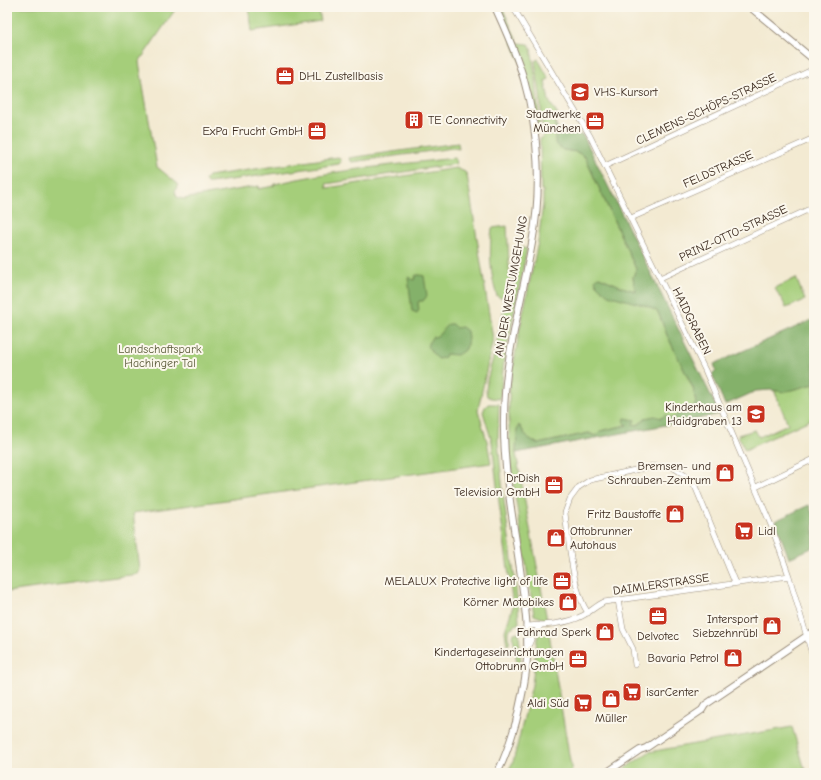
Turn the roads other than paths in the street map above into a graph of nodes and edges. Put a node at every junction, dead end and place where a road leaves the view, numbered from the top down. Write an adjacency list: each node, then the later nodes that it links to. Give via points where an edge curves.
1 (495, 7): 18 (main road, AN DER WESTUMGEHUNG, via 524,80 537,158 537,203 533,241 510,351 504,415 505,459)
2 (513, 7): 7 (street, HAIDGRABEN, via 586,129)
3 (754, 8): 4 (main road)
4 (814, 60)
5 (814, 69): 7 (street, CLEMENS-SCHÖPS-STRASSE)
6 (814, 138): 9 (street, FELDSTRASSE)
7 (605, 166): 9 (street, HAIDGRABEN)
8 (814, 207): 10 (street, PRINZ-OTTO-STRASSE)
9 (631, 218): 10 (street, HAIDGRABEN)
10 (660, 278): 12 (street, HAIDGRABEN)
11 (814, 459): 12 (street)
12 (756, 487): 13 (street, HAIDGRABEN)
13 (789, 576): 14 (street, DAIMLERSTRASSE); 20 (street, HAIDGRABEN)
14 (735, 583): 15 (street, DAIMLERSTRASSE); 16 (street, via 691,480 671,466 653,466 590,480 579,487 568,504 565,513 577,590)
15 (618, 600): 16 (street, DAIMLERSTRASSE, via 604,602); 23 (street, via 623,629 632,649)
16 (588, 613): 17 (street, DAIMLERSTRASSE, via 574,619)
17 (541, 625): 18 (street, DAIMLERSTRASSE); 21 (street)
18 (526, 626): 21 (main road, AN DER WESTUMGEHUNG)
19 (814, 631): 20 (main road)
20 (806, 636): 22 (street, HAIDGRABEN); 25 (main road)
21 (527, 650): 24 (main road, AN DER WESTUMGEHUNG, via 526,671 517,718 503,763)
22 (814, 661)
23 (635, 665)
24 (497, 773)
25 (606, 773)

